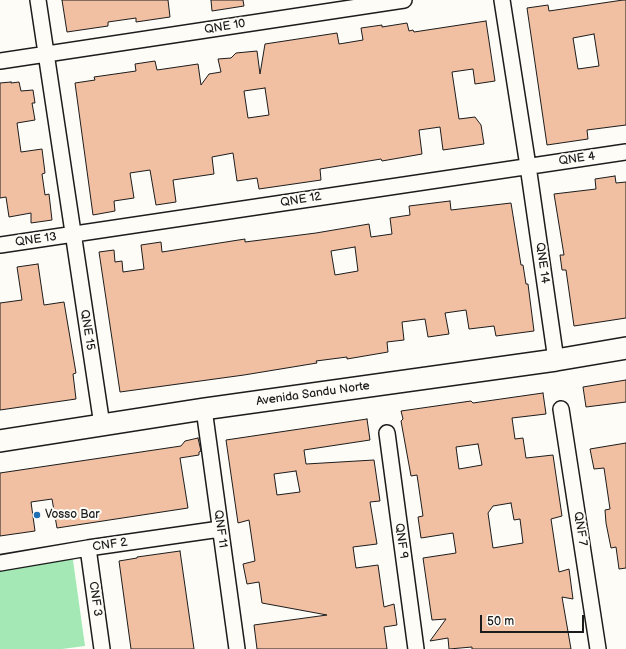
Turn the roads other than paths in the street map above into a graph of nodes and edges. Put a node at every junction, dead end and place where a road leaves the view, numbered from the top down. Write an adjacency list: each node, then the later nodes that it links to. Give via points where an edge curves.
1 (38, 0): 4 (street, QNE 15)
2 (404, 0): 4 (street, QNE 10)
3 (502, 0): 7 (street, QNE 14)
4 (47, 54): 5 (street, QNE 10); 8 (street, QNE 15)
5 (0, 61)
6 (626, 152): 7 (street, QNE 4)
7 (528, 166): 8 (street, QNE 12); 11 (street, QNE 14)
8 (73, 234): 9 (street, QNE 13); 14 (street, QNE 15)
9 (0, 245)
10 (626, 348): 11 (main road, Avenida Sandu Norte)
11 (556, 360): 12 (main road, Avenida Sandu Norte)
12 (204, 409): 14 (main road, Avenida Sandu Norte); 17 (street, QNF 11)
13 (561, 409): 23 (street, QNF 7)
14 (102, 425): 16 (main road, Avenida Sandu Norte)
15 (386, 433): 22 (street, QNF 9)
16 (0, 441)
17 (220, 529): 18 (street, CNF 2); 21 (street, QNF 11)
18 (88, 548): 19 (street, CNF 2); 20 (street, CNF 3)
19 (0, 563)
20 (102, 649)
21 (237, 649)
22 (416, 649)
23 (598, 649)

